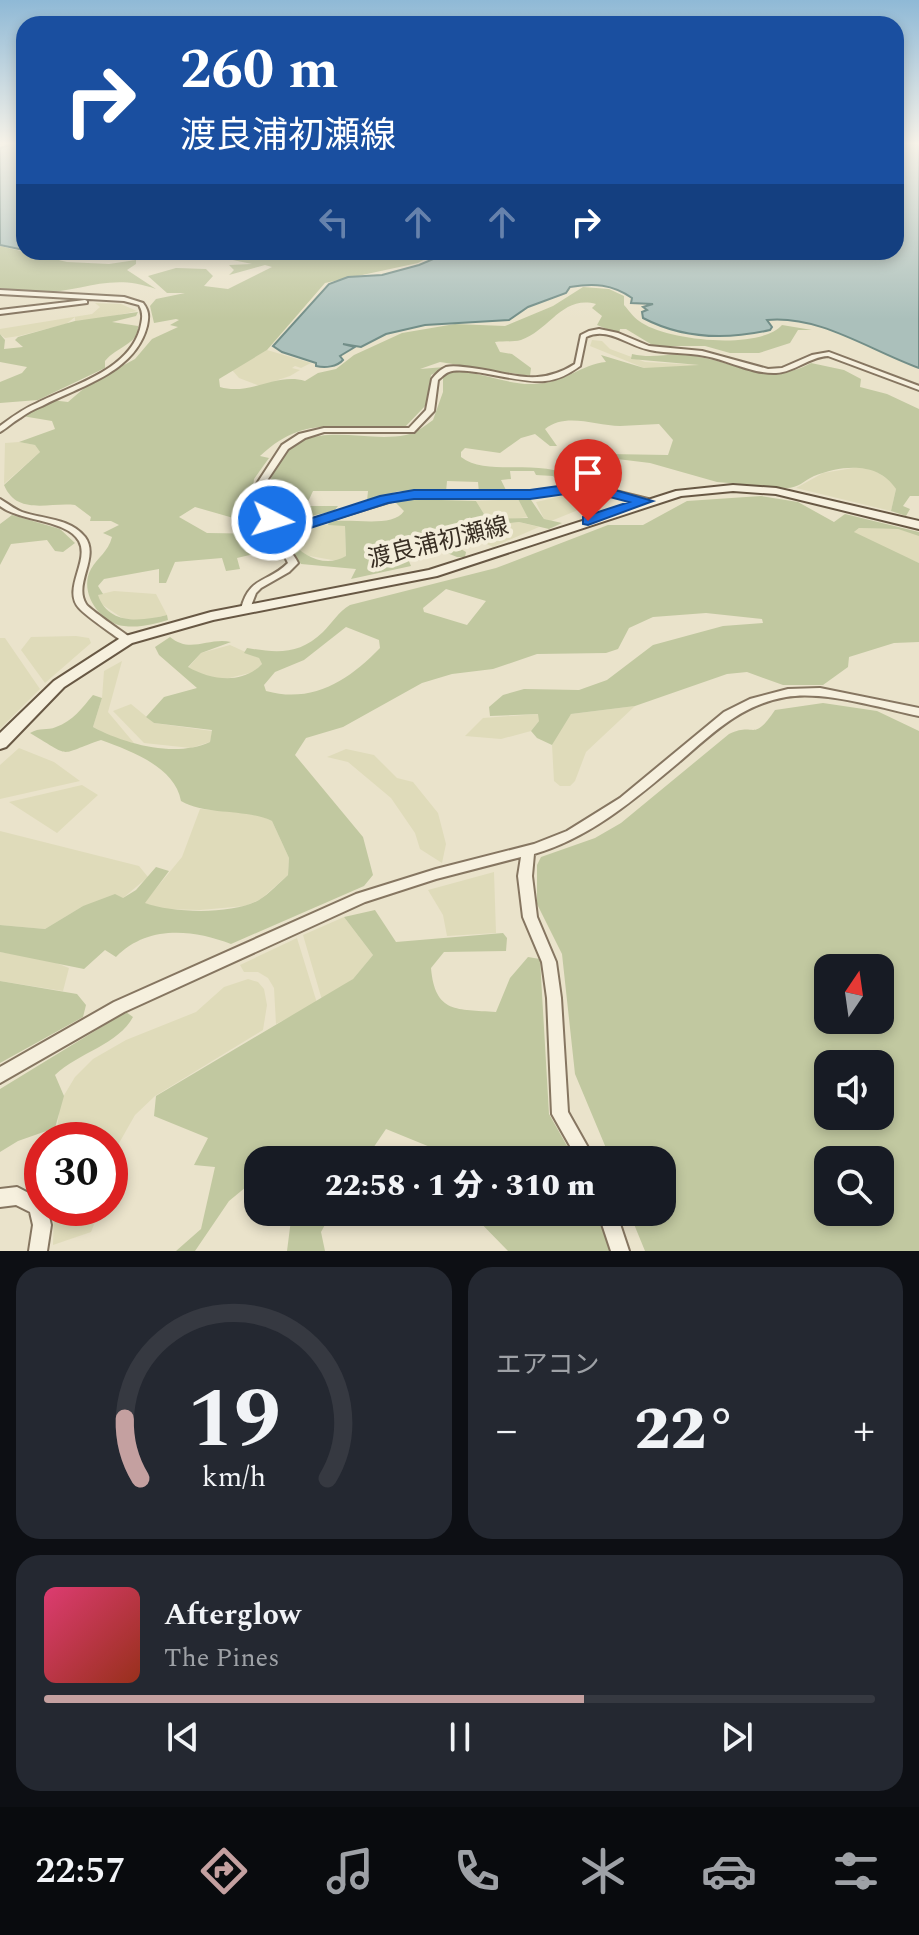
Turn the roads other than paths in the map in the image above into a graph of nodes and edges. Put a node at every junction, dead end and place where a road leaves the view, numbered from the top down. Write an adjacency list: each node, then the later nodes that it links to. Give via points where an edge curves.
1 (0, 292): 2 (street)
2 (131, 301): 3 (street, via 95,300); 5 (street, via 143,306 146,315 144,336 131,354 24,410)
3 (0, 312)
4 (919, 388): 8 (street, via 829,354 773,371 707,354 649,348 591,331 583,336 578,365 556,378 536,381 448,369 435,379 430,411 416,428 392,433 334,429 296,439 271,463 259,495 264,513)
5 (0, 430)
6 (645, 501): 8 (street, via 587,486 530,495 414,495 304,525); 9 (main road, 渡良浦初瀬線, via 699,490 752,488); 10 (main road, 渡良浦初瀬線, via 432,573)
7 (0, 502): 11 (street, via 19,514 68,528 82,539 87,553 77,587 81,605)
8 (285, 525): 10 (street, via 278,542 293,563 279,577 254,587)
9 (919, 525)
10 (246, 609): 11 (main road, 渡良浦初瀬線)
11 (127, 640): 13 (main road, 渡良浦初瀬線, via 59,684)
12 (919, 712): 14 (street, via 820,692 754,702 728,715 602,817)
13 (0, 743)
14 (528, 851): 15 (street, via 361,898 119,1007); 16 (street, via 530,917 549,962 554,998 560,1114)
15 (0, 1075)
16 (579, 1146)
17 (0, 1198): 19 (street, via 17,1196 38,1207)
18 (612, 1226): 20 (street)
19 (38, 1251)
20 (620, 1251)

